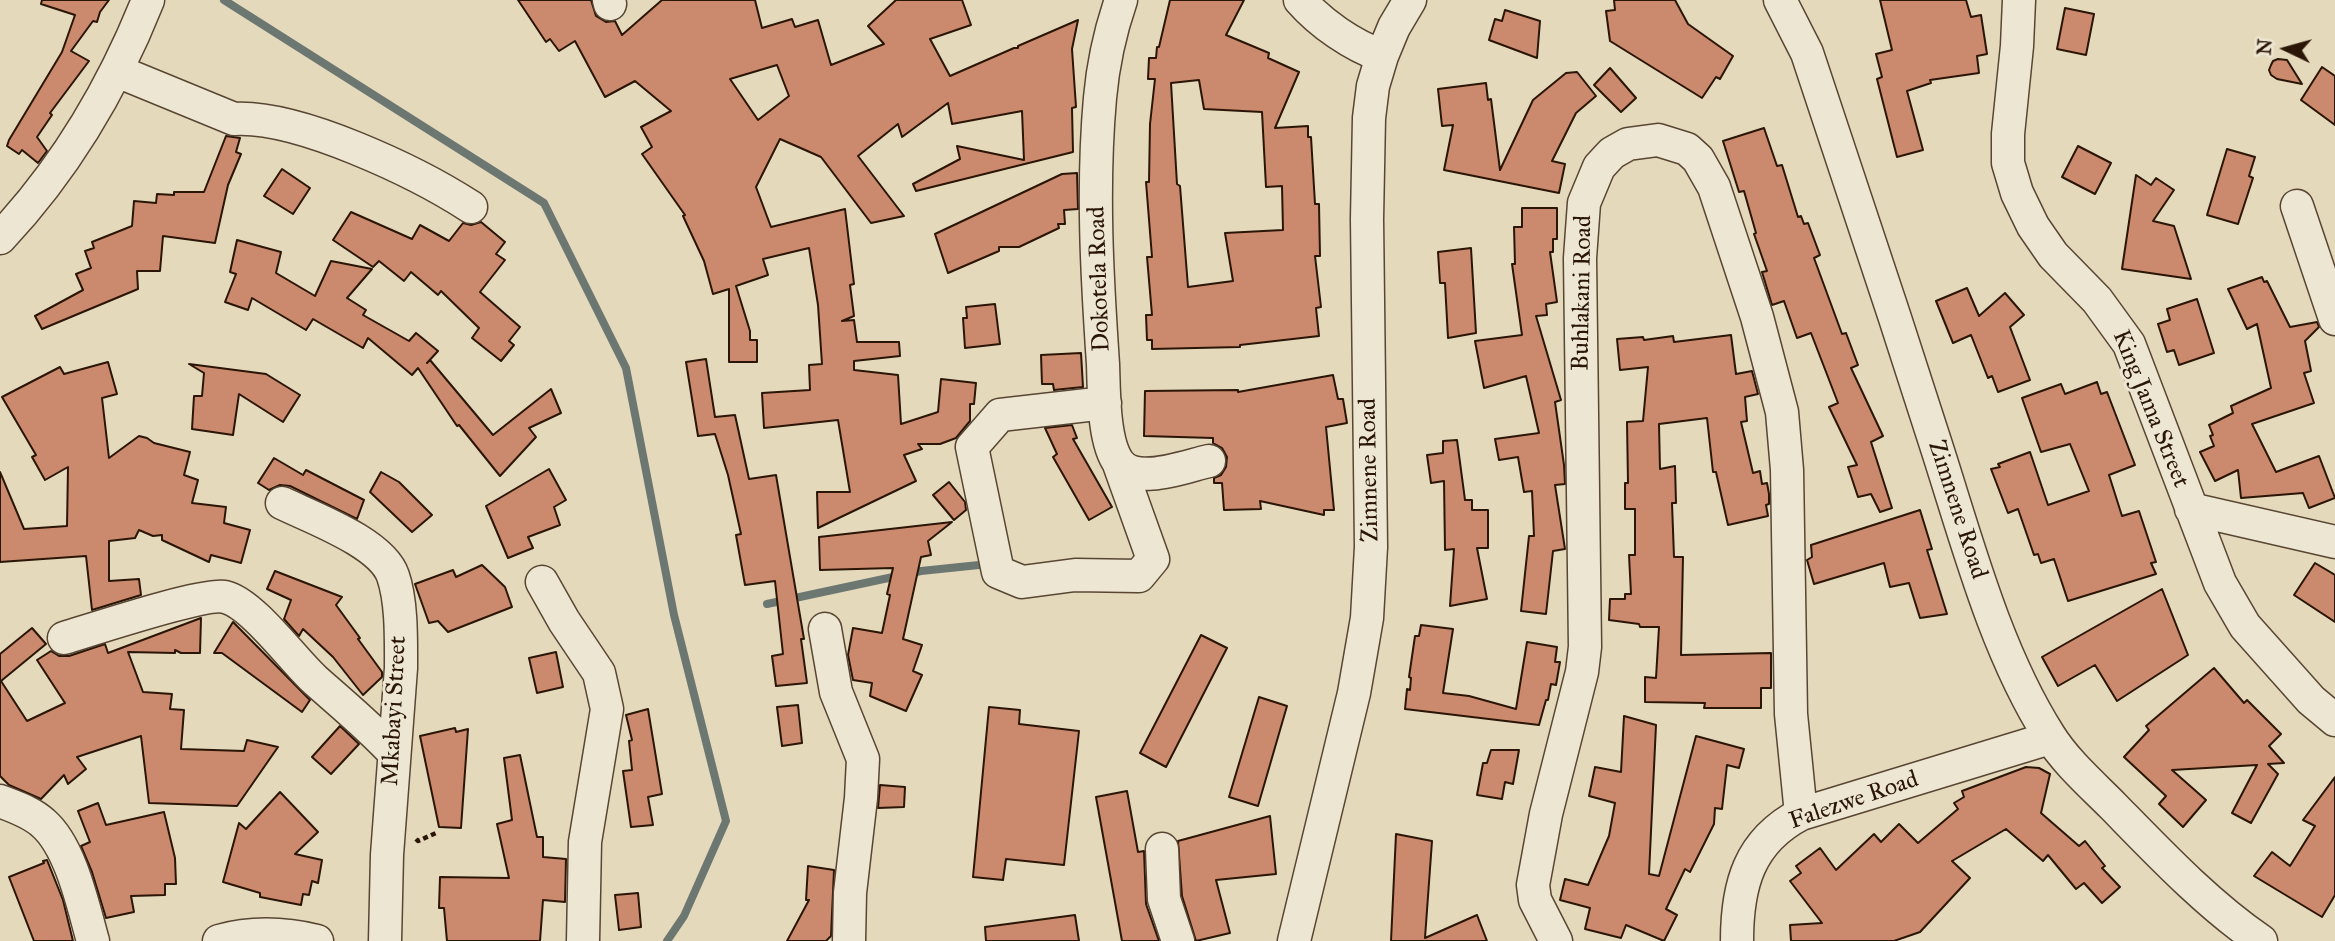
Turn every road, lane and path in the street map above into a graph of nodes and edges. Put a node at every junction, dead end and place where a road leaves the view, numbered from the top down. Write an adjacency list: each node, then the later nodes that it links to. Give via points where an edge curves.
1 (148, 0): 8 (street)
2 (1121, 0): 13 (street, Dokotela Road, via 1105,54 1097,159)
3 (1300, 0): 7 (street, via 1330,27)
4 (1410, 0): 7 (street, Zimnene Road)
5 (1780, 0): 23 (street, Zimnene Road, via 1807,52 2005,651)
6 (2019, 0): 17 (street, King Jama Street, via 2008,134 2008,163 2017,193 2032,226 2053,255 2097,300 2129,344)
7 (1382, 56): 36 (street, Zimnene Road, via 1369,118 1371,547 1367,618 1354,693)
8 (117, 71): 10 (street, via 234,119 274,122 332,139 400,167); 11 (street, via 73,148)
9 (2297, 206): 12 (street)
10 (471, 208)
11 (0, 238)
12 (2335, 319)
13 (1105, 403): 15 (street, Dokotela Road); 15 (street, Dokotela Road, via 1000,415 972,447 998,572 1022,582 1075,575 1139,576 1153,559)
14 (1209, 461): 15 (street, via 1144,475)
15 (1119, 464)
16 (282, 503): 24 (street, Mkabayi Street, via 366,544 393,575 401,639)
17 (2191, 509): 18 (street); 22 (street, King Jama Street, via 2220,583 2245,626 2311,700)
18 (2335, 542)
19 (542, 582): 33 (street, via 599,673 607,709 583,862)
20 (825, 629): 34 (street, via 836,692 863,759)
21 (64, 638): 24 (street, via 194,601 224,597 252,614)
22 (2335, 720)
23 (2050, 738): 26 (street, Falezwe Road); 28 (street, Zimnene Road)
24 (394, 753): 32 (street, Mkabayi Street)
25 (0, 801): 29 (street, via 33,815 53,833 70,868)
26 (1801, 814): 37 (street, Buhlakani Road, via 1791,714 1785,442 1772,368 1706,171 1687,149 1670,143 1648,140 1628,144 1599,167 1581,223 1585,647 1533,885 1535,900); 38 (street, Falezwe Road, via 1782,824 1751,862 1742,886)
27 (1162, 849): 35 (street, via 1164,899)
28 (2244, 936)
29 (93, 941)
30 (219, 941): 31 (street, via 265,934)
31 (317, 941)
32 (385, 941)
33 (583, 941)
34 (849, 941)
35 (1178, 941)
36 (1294, 941)
37 (1556, 941)
38 (1737, 941)

